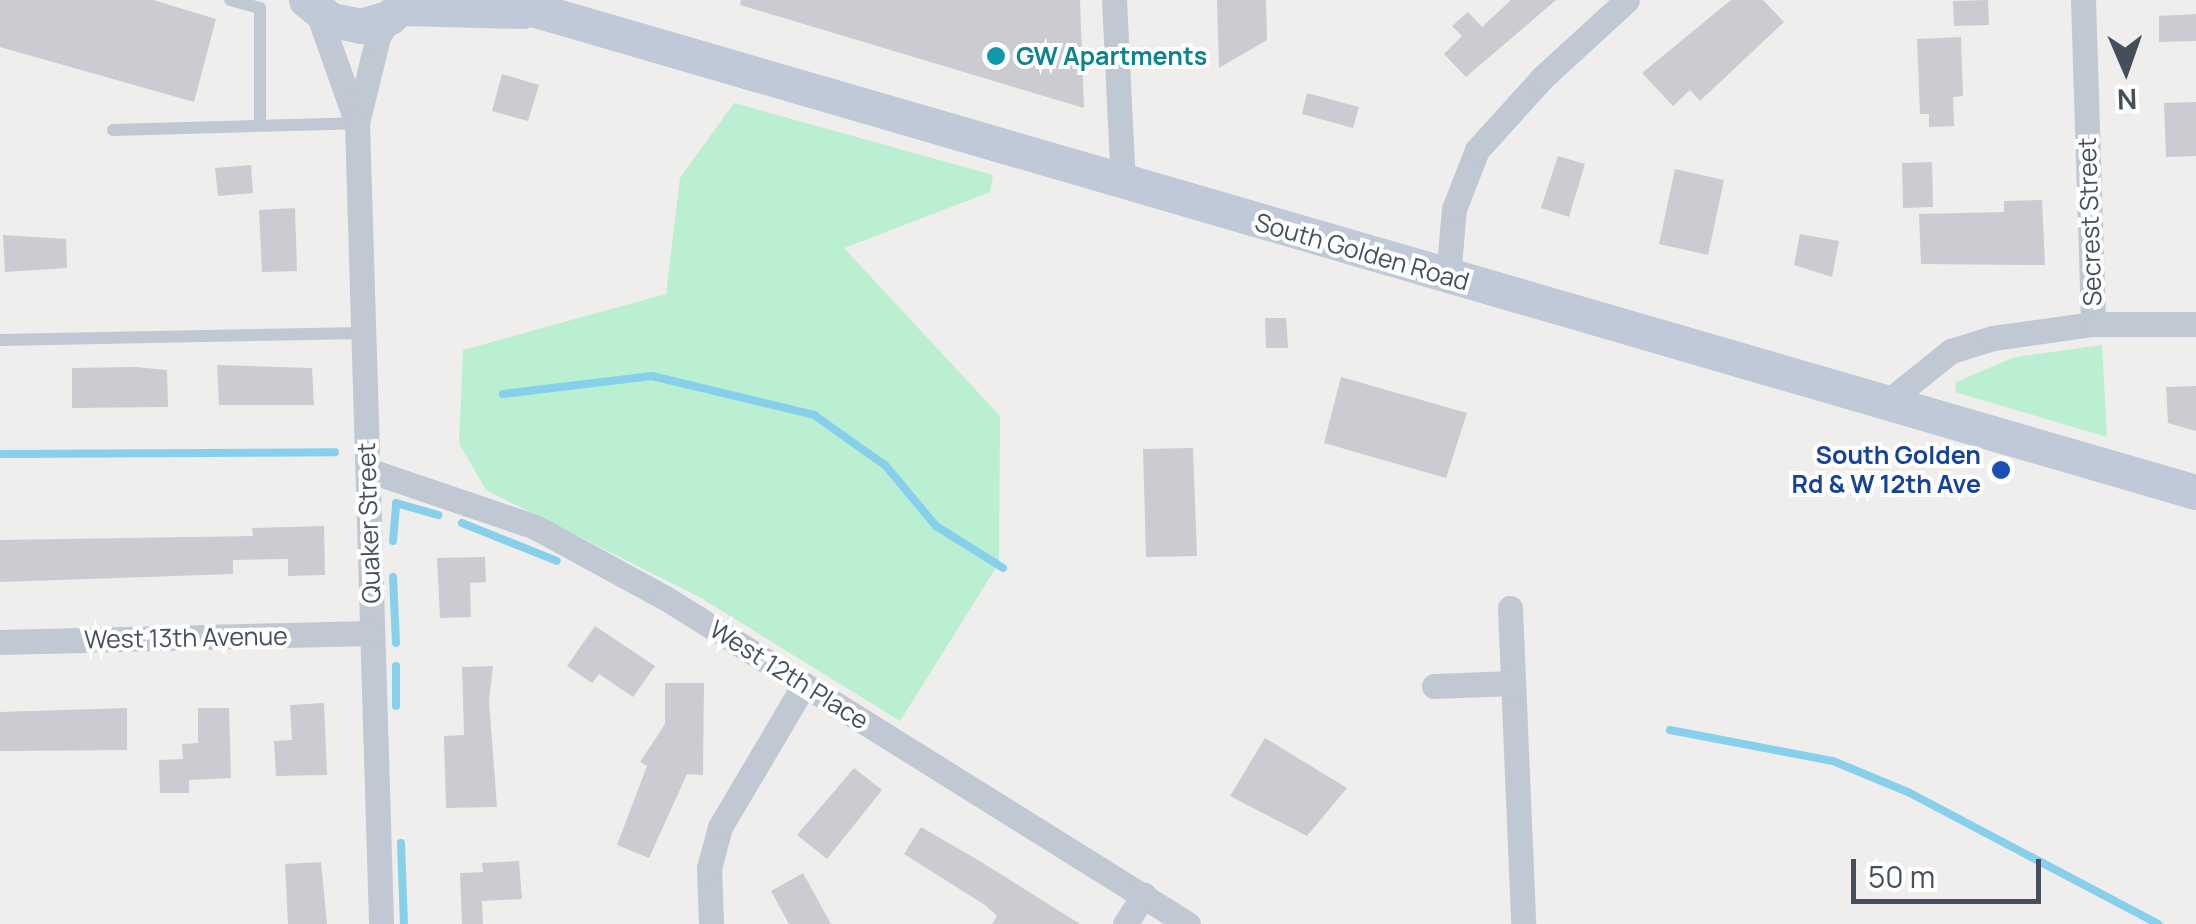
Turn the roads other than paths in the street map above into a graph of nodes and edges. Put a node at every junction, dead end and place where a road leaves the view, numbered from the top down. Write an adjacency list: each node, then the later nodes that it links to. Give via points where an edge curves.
1 (230, 0): 10 (lane, via 260,8)
2 (1114, 0): 12 (street)
3 (1628, 0): 13 (street, via 1496,124 1477,150 1461,178)
4 (2084, 0): 14 (street, Secrest Street)
5 (312, 6): 7 (main road, South Golden Road, via 361,26); 9 (street, Quaker Street)
6 (514, 6): 7 (main road, South Golden Road); 8 (main road, South Golden Road)
7 (399, 8): 9 (street, Quaker Street, via 378,37)
8 (578, 13): 12 (main road, South Golden Road)
9 (357, 123): 10 (lane); 16 (street, Quaker Street)
10 (260, 126): 11 (lane)
11 (113, 130)
12 (1123, 182): 13 (main road, South Golden Road)
13 (1448, 276): 18 (main road, South Golden Road)
14 (2093, 324): 15 (street); 18 (street, via 2040,328 1951,351)
15 (2196, 324)
16 (364, 334): 17 (lane); 19 (street, Quaker Street)
17 (0, 340)
18 (1886, 403): 20 (main road, South Golden Road)
19 (368, 470): 22 (street, Quaker Street); 25 (street, West 12th Place, via 535,527)
20 (2196, 492)
21 (1510, 608): 24 (street)
22 (372, 632): 23 (street, West 13th Avenue); 28 (street, Quaker Street)
23 (0, 642)
24 (1513, 684): 26 (street); 32 (street)
25 (804, 685): 27 (street, West 12th Place); 29 (street, via 720,827 709,868)
26 (1434, 686)
27 (1144, 895): 30 (street); 31 (street, West 12th Place)
28 (381, 924)
29 (711, 924)
30 (1126, 924)
31 (1188, 924)
32 (1523, 924)

